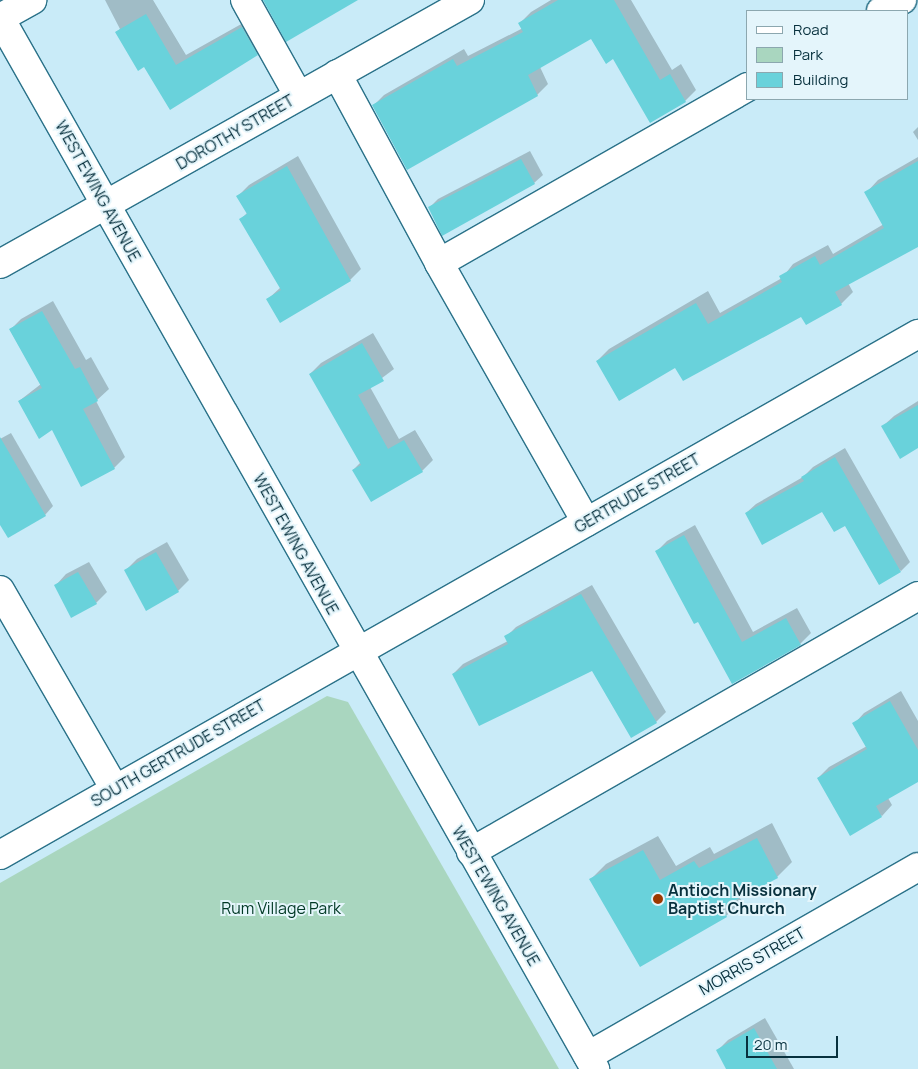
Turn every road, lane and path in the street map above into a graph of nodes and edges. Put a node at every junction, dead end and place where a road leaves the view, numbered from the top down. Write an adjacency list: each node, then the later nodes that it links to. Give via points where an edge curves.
1 (32, 0): 6 (street)
2 (245, 0): 9 (street)
3 (470, 0): 7 (street, DOROTHY STREET)
4 (902, 0): 5 (street)
5 (883, 10)
6 (0, 18): 10 (street, WEST EWING AVENUE)
7 (337, 74): 9 (street, DOROTHY STREET); 11 (street)
8 (746, 87): 11 (street)
9 (298, 96): 10 (street, DOROTHY STREET)
10 (106, 206): 12 (street, DOROTHY STREET); 17 (street, WEST EWING AVENUE)
11 (439, 263): 14 (street)
12 (0, 264)
13 (918, 334): 14 (street, GERTRUDE STREET)
14 (586, 522): 17 (street, GERTRUDE STREET)
15 (0, 590): 18 (street)
16 (918, 596): 19 (street)
17 (356, 652): 18 (street, SOUTH GERTRUDE STREET); 19 (street, WEST EWING AVENUE)
18 (115, 789): 20 (street, SOUTH GERTRUDE STREET)
19 (471, 852): 22 (street, WEST EWING AVENUE)
20 (0, 855)
21 (918, 868): 22 (street, MORRIS STREET)
22 (592, 1063)

